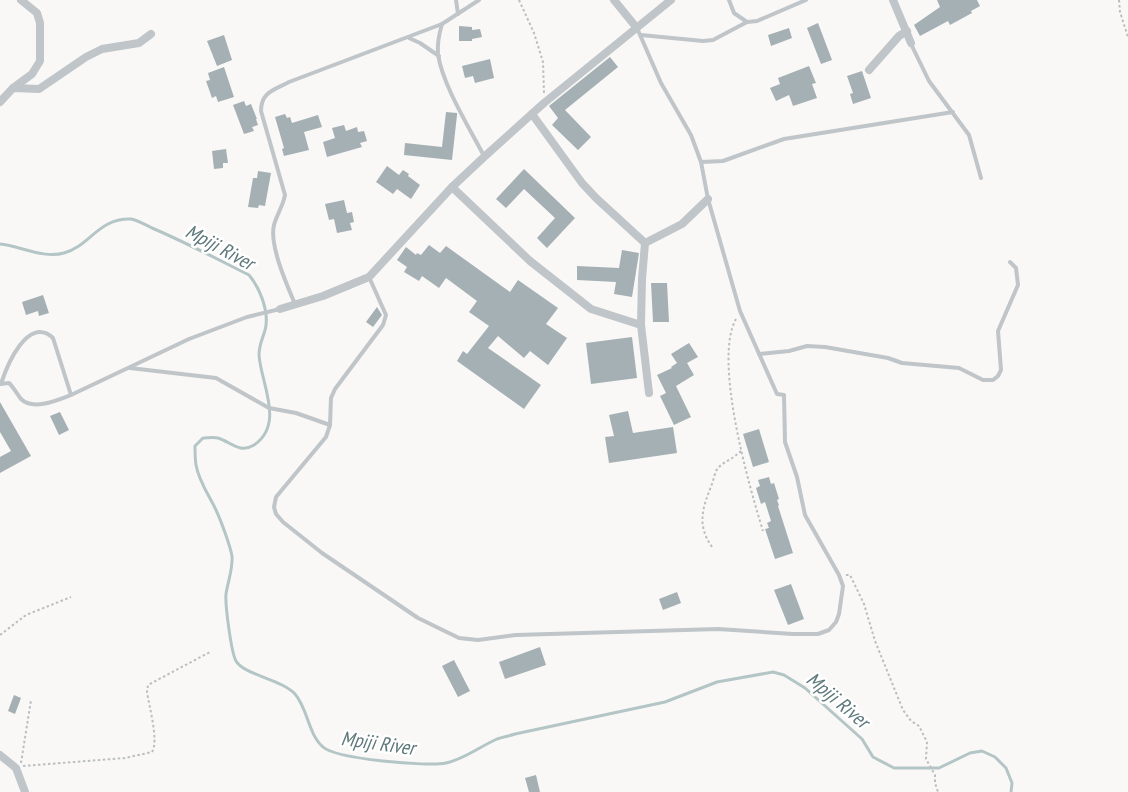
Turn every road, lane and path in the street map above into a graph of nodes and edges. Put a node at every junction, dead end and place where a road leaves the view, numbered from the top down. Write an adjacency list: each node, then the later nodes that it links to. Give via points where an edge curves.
1 (21, 0): 23 (street, via 39,18 40,61 32,74)
2 (456, 0): 11 (lane)
3 (479, 0): 11 (lane)
4 (519, 0): 25 (path, via 543,62)
5 (614, 0): 14 (street)
6 (672, 0): 14 (street)
7 (729, 0): 12 (lane, via 734,13)
8 (806, 0): 12 (lane)
9 (893, 0): 15 (street)
10 (1119, 0): 18 (path)
11 (458, 14): 13 (lane)
12 (746, 22): 17 (lane, via 713,40)
13 (442, 24): 19 (lane); 21 (lane)
14 (636, 27): 17 (lane); 25 (street)
15 (906, 31): 20 (street); 22 (street)
16 (152, 34): 23 (street, via 139,43 102,49 39,89)
17 (640, 35): 29 (lane)
18 (1128, 36)
19 (409, 38): 21 (lane); 36 (lane, via 289,82 267,94 261,102 284,195 284,203 274,224 278,260)
20 (911, 43): 26 (lane, via 929,81)
21 (438, 56): 28 (lane, via 448,86)
22 (869, 70)
23 (13, 88): 24 (street)
24 (0, 102)
25 (544, 102): 27 (street)
26 (953, 112): 29 (lane, via 784,139 723,161); 30 (lane, via 969,135)
27 (532, 114): 28 (street); 33 (street, via 582,183)
28 (484, 157): 31 (street)
29 (701, 162): 32 (lane)
30 (981, 178)
31 (452, 187): 35 (street); 39 (street, via 530,262 591,309)
32 (708, 199): 33 (street, via 682,224); 38 (lane)
33 (645, 243): 39 (street)
34 (1010, 262): 40 (lane, via 1016,268 1018,284 998,331 1001,370 993,380 983,380 959,368 902,363 825,347 807,346)
35 (369, 277): 36 (street); 45 (lane, via 386,315 383,325 335,388 331,398)
36 (296, 306): 37 (street)
37 (280, 309): 41 (lane, via 188,339)
38 (740, 311): 40 (lane); 46 (path, via 733,324 728,355)
39 (641, 325): 43 (street)
40 (760, 354): 49 (lane, via 777,394 784,395 785,442 805,515)
41 (130, 368): 44 (lane); 45 (lane, via 216,378 269,408)
42 (1, 384): 44 (lane, via 9,383 22,400 31,404); 44 (lane, via 16,350 26,338 41,331 53,338)
43 (649, 393)
44 (71, 395)
45 (330, 425): 49 (lane, via 326,437 276,497 276,514 362,582 418,618 459,638 478,640 516,634 718,629 818,634 829,630 839,614 842,586)
46 (741, 451): 47 (path); 48 (path, via 718,467 702,509 706,539)
47 (763, 530)
48 (712, 546)
49 (839, 575): 58 (path, via 850,575 903,710 919,726 927,742 926,759 935,775)
50 (71, 598): 51 (path, via 26,615)
51 (0, 634)
52 (210, 652): 55 (path, via 148,685 154,738 152,752 125,758)
53 (31, 700): 55 (path)
54 (0, 755): 56 (street, via 16,768)
55 (21, 766): 56 (path)
56 (20, 777): 57 (street)
57 (25, 792)
58 (938, 792)

